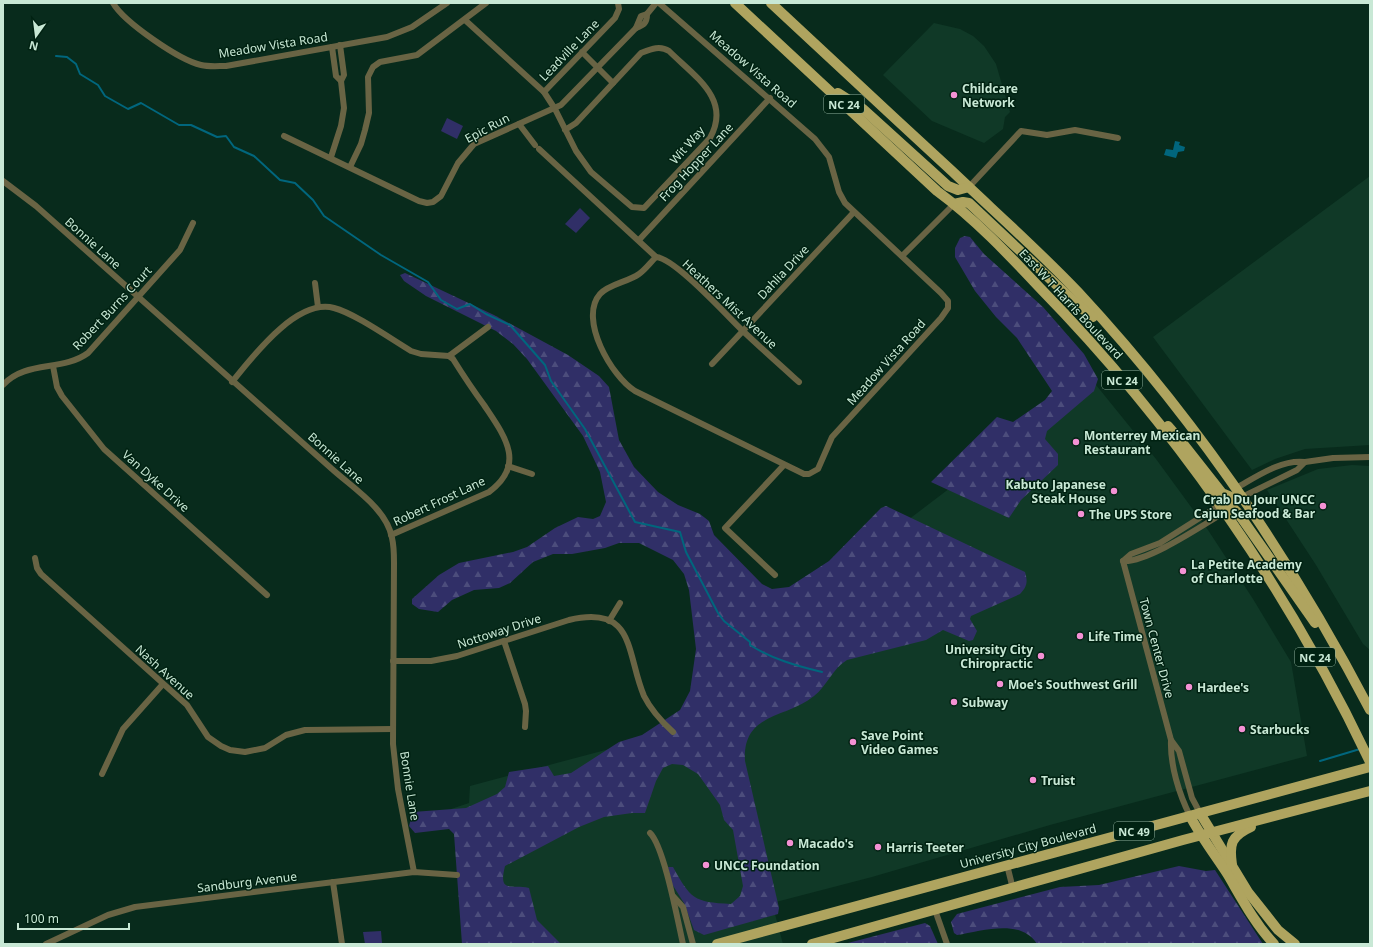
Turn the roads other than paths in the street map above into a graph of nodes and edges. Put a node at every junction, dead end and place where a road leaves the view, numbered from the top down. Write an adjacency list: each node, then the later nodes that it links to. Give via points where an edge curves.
1 (113, 3): 11 (street, Meadow Vista Road, via 125,19 182,57 201,65 226,66)
2 (447, 3): 10 (street, Meadow Vista Road, via 412,27 387,36)
3 (486, 3): 9 (street)
4 (618, 3): 12 (street, Leadville Lane, via 615,18)
5 (656, 3): 14 (street, Epic Run, via 647,14 644,25 636,28)
6 (659, 3): 20 (street, Meadow Vista Road)
7 (735, 3): 16 (main road, East W T Harris Boulevard / NC 24)
8 (771, 3): 29 (main road, East W T Harris Boulevard / NC 24)
9 (465, 20): 19 (street, Wit Way); 27 (street, via 418,55 380,62 373,67 368,77 369,113 361,144)
10 (340, 45): 11 (street, Meadow Vista Road); 13 (street)
11 (332, 47): 15 (street)
12 (582, 52): 14 (street); 19 (street, Leadville Lane)
13 (343, 68): 15 (street); 17 (street)
14 (597, 68): 18 (street); 21 (street, Epic Run)
15 (335, 69): 17 (street, via 336,76)
16 (816, 78): 29 (main road, via 863,109 948,186 958,190); 30 (main road, East W T Harris Boulevard / NC 24, via 937,192)
17 (342, 81): 26 (street, via 344,108)
18 (613, 83): 23 (street, Wit Way, via 576,123); 23 (street, Wit Way, via 641,53 652,48 665,48 710,91 717,116 715,130 644,208 636,209 619,198 590,172)
19 (544, 92): 21 (street, Wit Way)
20 (770, 98): 31 (street, Meadow Vista Road, via 823,148 834,172 841,197); 33 (street, Frog Hopper Lane)
21 (555, 109): 22 (street, Epic Run); 23 (street, Wit Way)
22 (519, 124): 27 (street, Epic Run, via 474,144 458,163 441,196 433,202 420,201); 33 (street, Heathers Mist Avenue, via 537,147)
23 (566, 130)
24 (284, 136): 26 (street, Epic Run)
25 (1118, 138): 29 (street, via 1075,130 1047,135 1022,131)
26 (331, 157): 27 (street, Epic Run)
27 (350, 167)
28 (3, 181): 37 (street, Bonnie Lane, via 36,206)
29 (969, 187): 41 (main road, East W T Harris Boulevard / NC 24, via 1036,250)
30 (954, 204): 34 (street); 41 (main road, via 969,203 1079,306); 48 (main road, East W T Harris Boulevard / NC 24, via 1053,301)
31 (854, 212): 34 (street, Meadow Vista Road); 40 (street, Dahlia Drive)
32 (193, 223): 37 (street, Robert Burns Court, via 180,250)
33 (639, 240): 35 (street, Heathers Mist Avenue)
34 (902, 256): 51 (street, Meadow Vista Road, via 948,301 948,308 832,437 818,469 804,474)
35 (656, 257): 40 (street, Heathers Mist Avenue, via 668,262 710,296); 51 (street, Meadow Vista Road, via 638,274 600,294 596,305 594,330 618,375 636,392)
36 (315, 283): 38 (street)
37 (138, 298): 44 (street, Robert Burns Court, via 88,353 75,361); 45 (street, Bonnie Lane)
38 (318, 307): 42 (street, via 331,307 345,312 411,351); 45 (street, via 296,315 266,343)
39 (488, 327): 42 (street)
40 (743, 331): 43 (street, Dahlia Drive); 46 (street, Heathers Mist Avenue)
41 (1113, 332): 54 (main road, East W T Harris Boulevard / NC 24, via 1186,418)
42 (449, 356): 52 (street, Robert Frost Lane, via 504,436 509,450)
43 (712, 364)
44 (53, 366): 47 (street, Robert Burns Court, via 21,372); 61 (street, Van Dyke Drive, via 62,396 104,449)
45 (232, 382): 57 (street, Bonnie Lane, via 376,509)
46 (799, 382)
47 (3, 385)
48 (1147, 410): 55 (main road, via 1160,419 1181,441 1222,493 1234,498); 56 (main road, East W T Harris Boulevard / NC 24)
49 (1370, 457): 50 (street)
50 (1305, 462): 54 (street, via 1289,462); 55 (street, via 1297,470)
51 (784, 465): 60 (street, via 725,528)
52 (508, 466): 53 (street); 57 (street, Robert Frost Lane, via 501,482 489,492)
53 (532, 474)
54 (1236, 488): 55 (main road, East W T Harris Boulevard / NC 24)
55 (1242, 497): 65 (main road, East W T Harris Boulevard / NC 24, via 1296,579)
56 (1222, 508): 59 (street, via 1172,544 1132,560); 59 (street, via 1209,510 1165,540 1131,554); 65 (main road, via 1232,507 1238,513 1301,604); 73 (main road, East W T Harris Boulevard / NC 24, via 1303,635)
57 (392, 535): 66 (street, Bonnie Lane)
58 (35, 558): 67 (street, Nash Avenue, via 40,574)
59 (1123, 561): 72 (street, Town Center Drive)
60 (775, 575)
61 (267, 595)
62 (620, 603): 63 (street)
63 (609, 621): 64 (street, Nottoway Drive, via 582,616); 71 (street, Nottoway Drive, via 623,632 628,641 650,707)
64 (504, 641): 66 (street, Nottoway Drive, via 439,660); 69 (street, via 525,704)
65 (1332, 642): 68 (main road, East W T Harris Boulevard / NC 24)
66 (393, 661): 70 (street, Bonnie Lane)
67 (163, 684): 70 (street, Nash Avenue, via 187,705 208,736 220,746 235,751 256,751 286,735 305,730); 75 (street, via 123,729)
68 (1370, 710)
69 (525, 726)
70 (393, 729): 85 (street, Bonnie Lane, via 397,781)
71 (673, 732)
72 (1171, 740): 77 (street, Town Center Drive, via 1179,751 1192,798); 78 (street, Town Center Drive, via 1172,760 1185,807)
73 (1370, 762)
74 (1370, 768): 77 (main road, University City Boulevard / NC 49)
75 (102, 774)
76 (1370, 791): 79 (main road, NC 49)
77 (1200, 813): 78 (main road, University City Boulevard / NC 49); 81 (main road)
78 (1190, 816): 82 (main road); 83 (main road, University City Boulevard / NC 49)
79 (1271, 817): 81 (main road, NC 49); 84 (main road, via 1237,835 1231,846)
80 (650, 833): 89 (street, via 657,843)
81 (1211, 833): 82 (main road, NC 49); 84 (main road)
82 (1201, 837): 88 (main road, NC 49); 100 (main road)
83 (1007, 864): 88 (street); 91 (main road, University City Boulevard / NC 49)
84 (1233, 867): 101 (main road, via 1271,923)
85 (414, 872): 86 (street, Sandburg Avenue); 87 (street, Sandburg Avenue)
86 (457, 875)
87 (333, 882): 92 (street, Sandburg Avenue, via 135,908 103,917); 93 (street)
88 (1013, 889): 90 (main road, NC 49)
89 (673, 896): 94 (street); 95 (street, via 683,907)
90 (936, 910): 98 (main road, NC 49); 99 (street)
91 (791, 925): 96 (main road, University City Boulevard / NC 49); 97 (main road)
92 (46, 944)
93 (342, 944)
94 (683, 944)
95 (693, 944)
96 (717, 944)
97 (746, 944)
98 (812, 944)
99 (947, 944)
100 (1274, 944)
101 (1295, 944)

